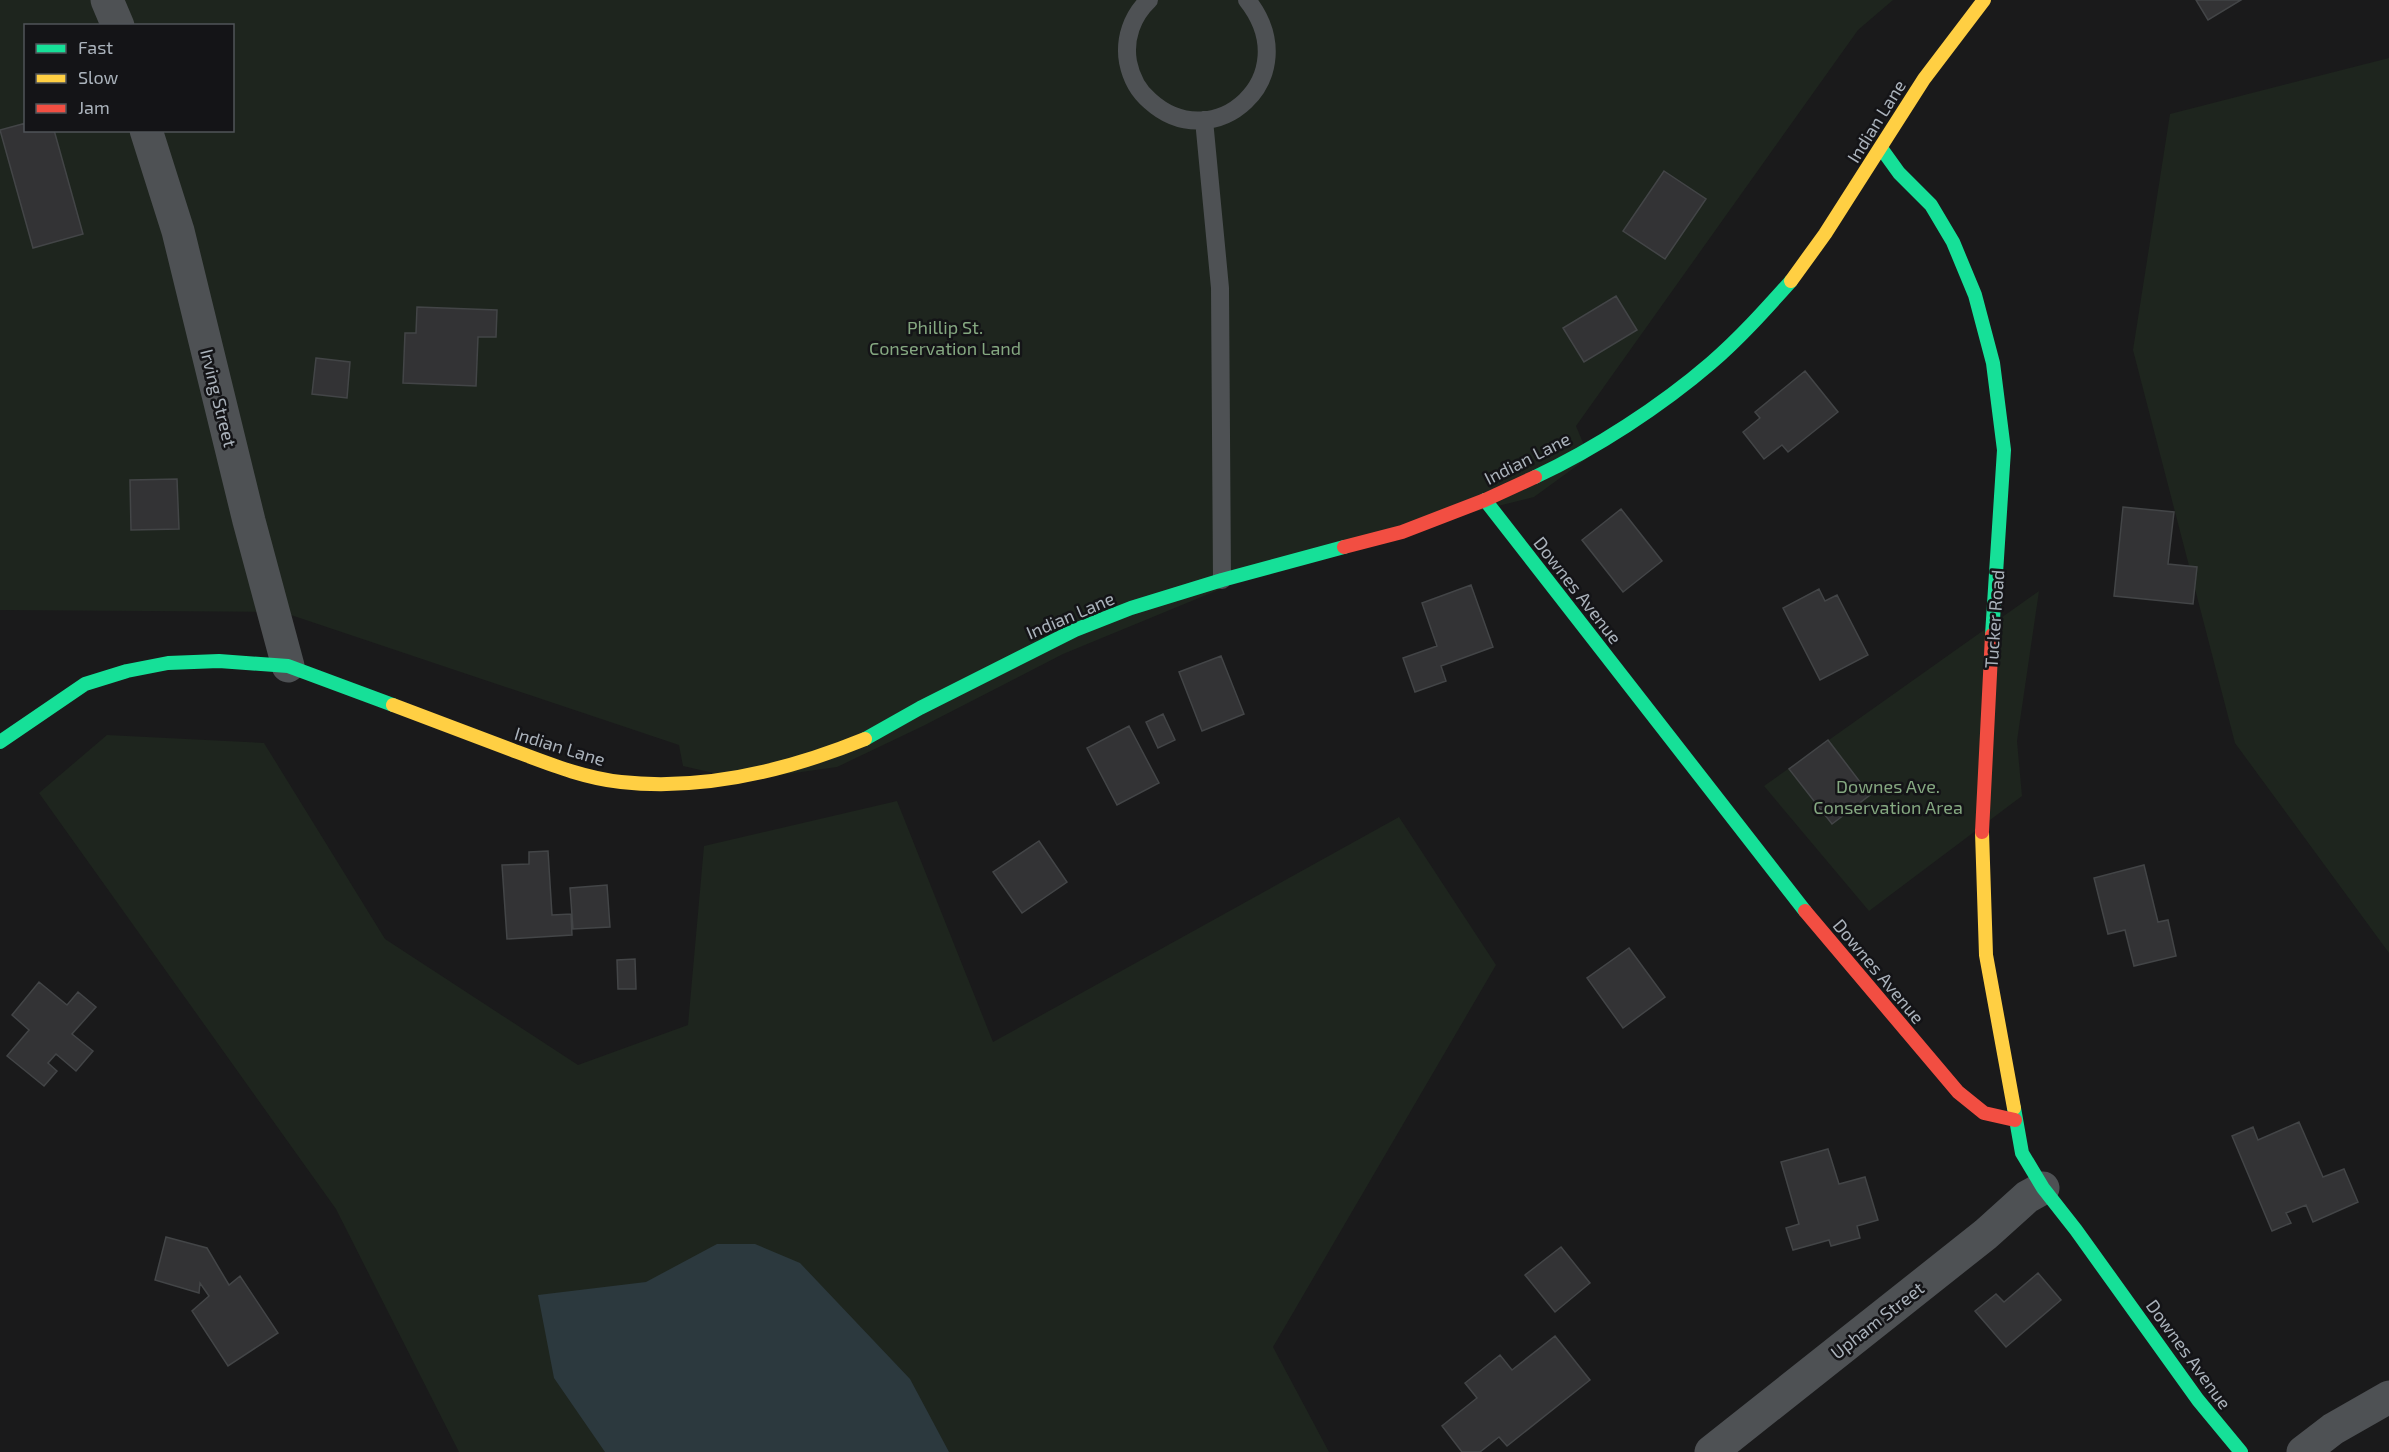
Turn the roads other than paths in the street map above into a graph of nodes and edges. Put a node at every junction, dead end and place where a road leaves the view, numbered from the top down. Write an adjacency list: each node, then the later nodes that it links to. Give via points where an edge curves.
1 (107, 0): 5 (street)
2 (1149, 0): 6 (lane, via 1130,28 1126,51 1130,74 1142,94 1159,110 1181,119)
3 (1247, 0): 6 (lane, via 1259,15 1267,38 1267,60 1260,83 1246,101 1227,114)
4 (1984, 0): 8 (street, Indian Lane, via 1924,79)
5 (117, 24)
6 (1204, 120): 10 (lane, via 1220,288)
7 (147, 132): 11 (street, Irving Street, via 178,231)
8 (1881, 148): 9 (street, Indian Lane, via 1793,279 1711,363 1614,433); 13 (street, Tucker Road, via 1931,205 1953,242 1975,295 1994,374 2004,450 1981,816 1986,956)
9 (1485, 500): 10 (street, Indian Lane, via 1361,545); 13 (street, Downes Avenue, via 1787,890 1950,1083 1984,1113)
10 (1222, 580): 11 (street, Indian Lane, via 1075,630 874,735 829,754 728,778 675,784 620,782 568,771)
11 (288, 666): 12 (street, Indian Lane, via 219,661 168,663 127,671 85,684)
12 (0, 742)
13 (2014, 1120): 14 (street, Downes Avenue, via 2022,1153)
14 (2043, 1188): 16 (street, Upham Street); 17 (street, Downes Avenue, via 2198,1400)
15 (2389, 1397): 18 (street, via 2332,1429)
16 (1711, 1452)
17 (2241, 1452)
18 (2303, 1452)

